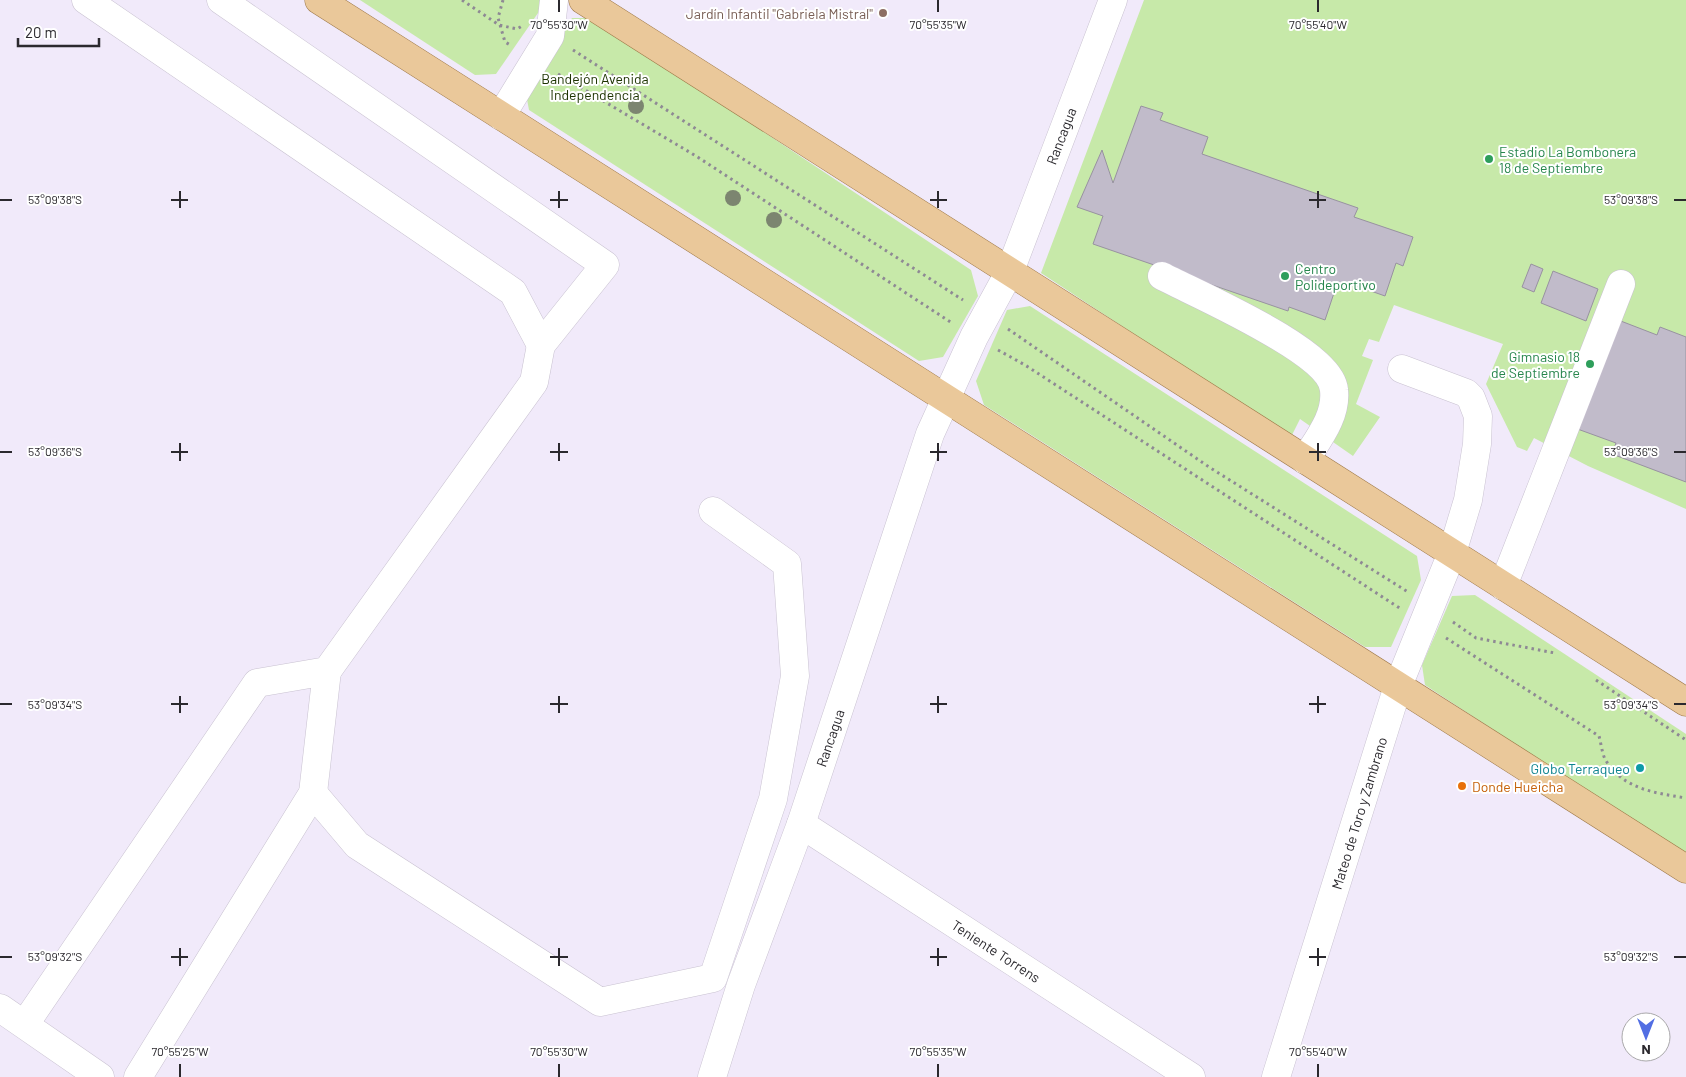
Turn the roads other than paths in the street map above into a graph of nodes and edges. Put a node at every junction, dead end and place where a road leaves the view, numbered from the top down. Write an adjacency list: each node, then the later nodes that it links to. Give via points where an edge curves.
1 (86, 0): 11 (street, via 513,292)
2 (222, 0): 11 (street, via 605,265)
3 (318, 0): 7 (main road)
4 (554, 0): 7 (street, via 550,36)
5 (583, 0): 8 (main road)
6 (1112, 0): 8 (street, Rancagua)
7 (501, 116): 13 (main road)
8 (1010, 271): 13 (street, Rancagua); 14 (main road)
9 (1162, 276): 14 (street, via 1277,335 1308,354 1328,375 1334,388 1334,404 1327,424)
10 (1621, 284): 17 (street)
11 (541, 345): 18 (street, via 534,382)
12 (1402, 369): 16 (street, Mateo de Toro y Zambrano, via 1466,393 1478,416 1468,500)
13 (945, 398): 19 (main road); 22 (street, Rancagua, via 930,434)
14 (1305, 460): 16 (main road)
15 (713, 511): 21 (street, via 787,564 795,676 773,799 713,978 600,1002 357,844)
16 (1452, 553): 17 (main road); 19 (street, Mateo de Toro y Zambrano)
17 (1503, 586): 20 (main road)
18 (326, 670): 21 (street); 25 (street, via 257,683)
19 (1398, 686): 23 (main road); 30 (street, Mateo de Toro y Zambrano)
20 (1686, 702)
21 (313, 793): 27 (street)
22 (801, 824): 28 (street, Rancagua, via 741,985); 29 (street, Teniente Torrens)
23 (1686, 869)
24 (0, 1008): 25 (street)
25 (25, 1024): 26 (street)
26 (100, 1077)
27 (138, 1077)
28 (712, 1077)
29 (1192, 1077)
30 (1276, 1077)

